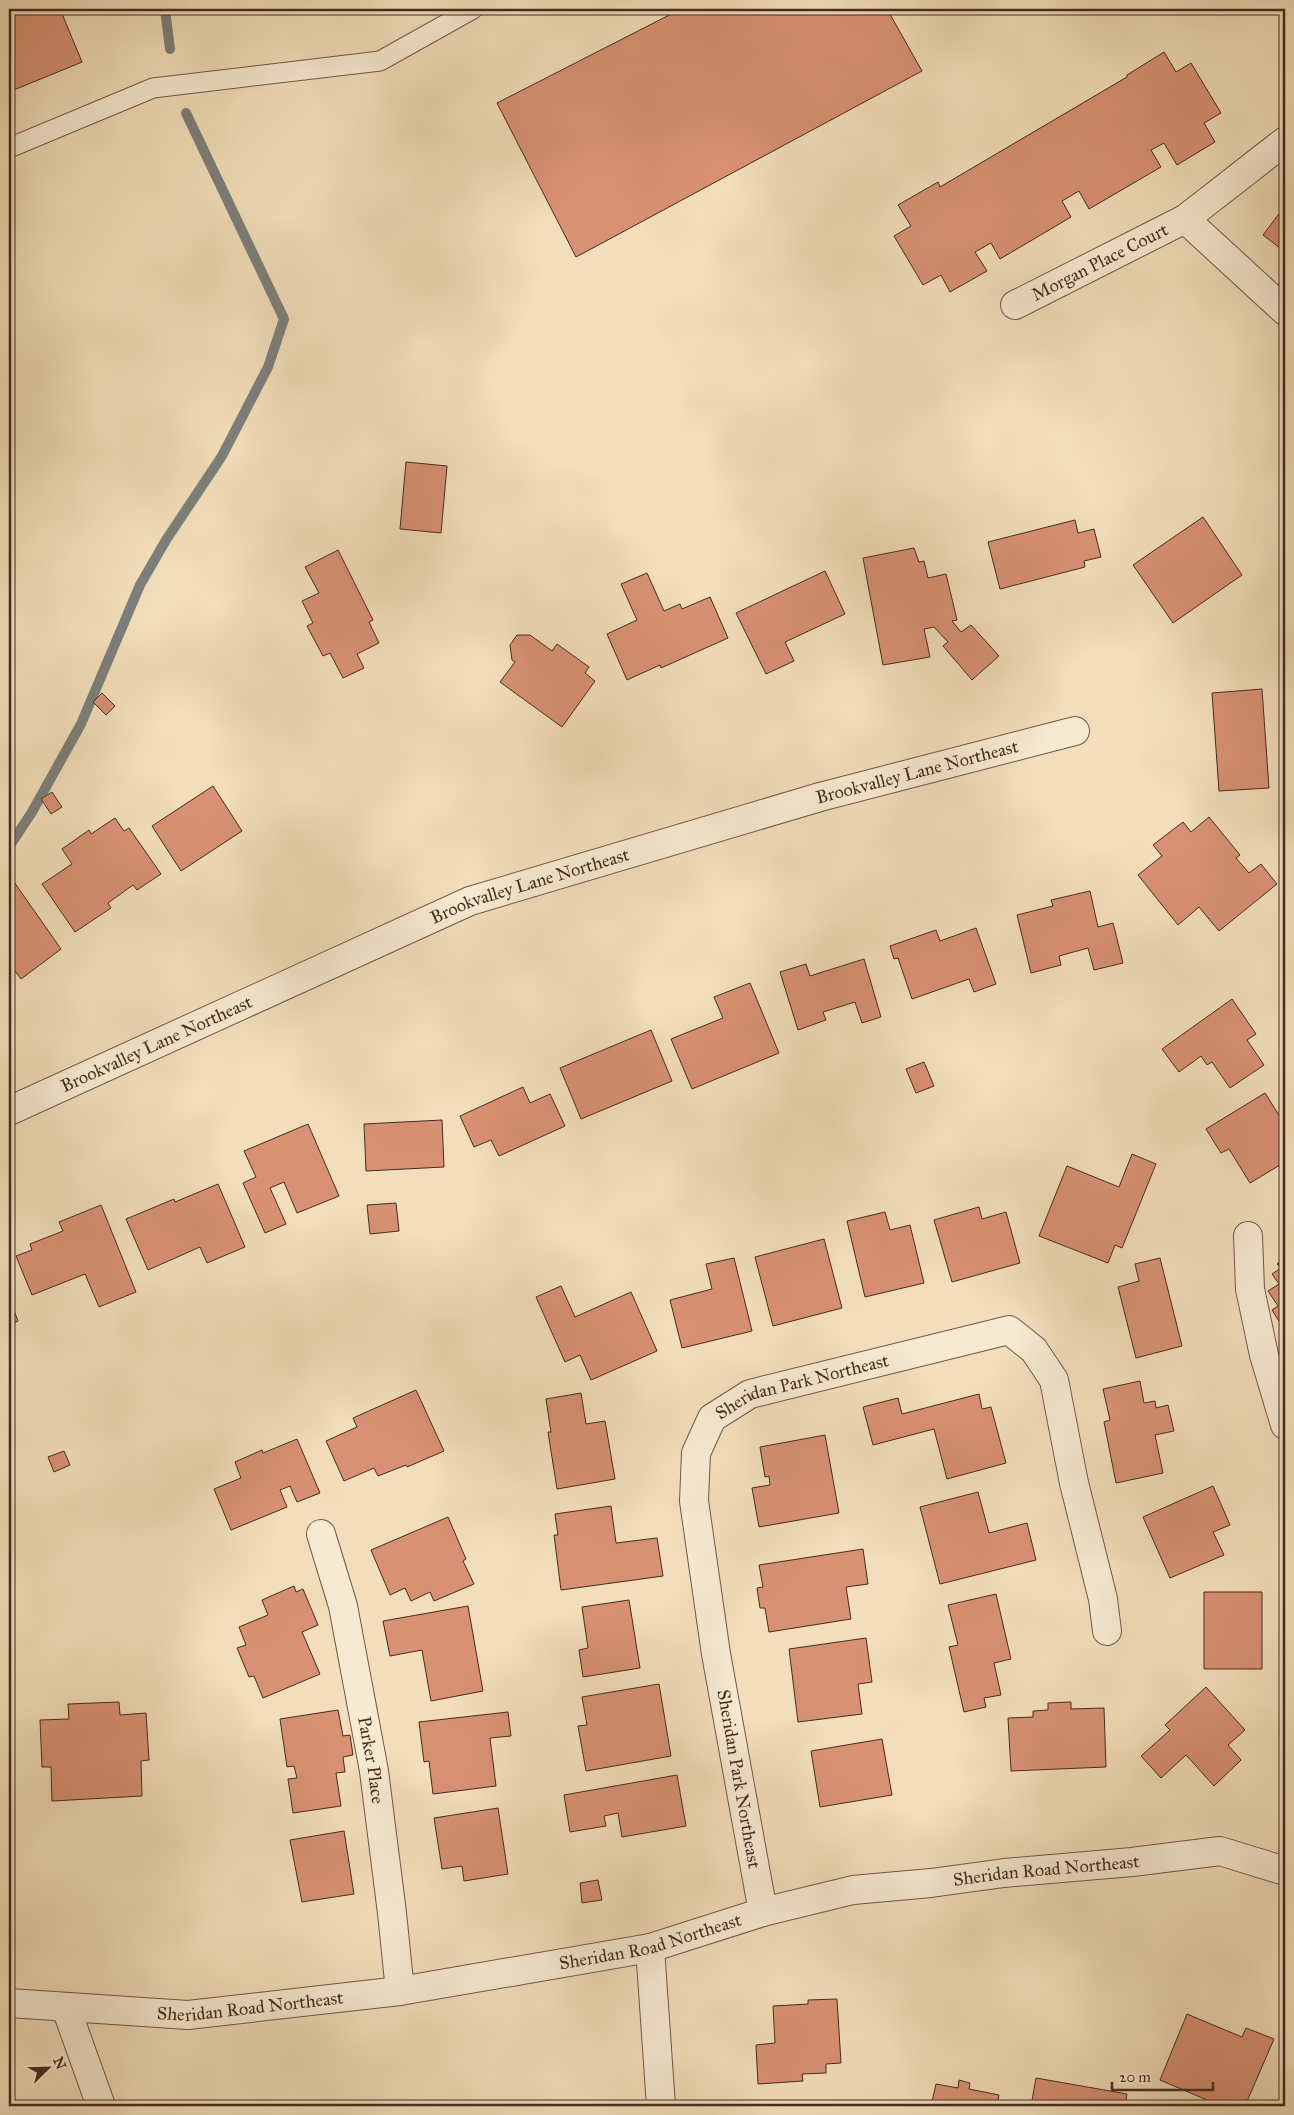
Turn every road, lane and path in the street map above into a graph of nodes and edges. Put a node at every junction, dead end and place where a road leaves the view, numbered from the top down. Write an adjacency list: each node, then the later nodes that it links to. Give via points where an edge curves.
1 (473, 9): 3 (lane, via 380,61 153,88)
2 (1285, 141): 4 (street, Morgan Place Court)
3 (9, 148)
4 (1185, 219): 5 (street, Morgan Place Court); 6 (street, Morgan Place Court)
5 (1014, 305)
6 (1285, 312)
7 (1075, 731): 8 (street, Brookvalley Lane Northeast, via 820,797 470,901)
8 (9, 1111)
9 (1248, 1236): 10 (street, via 1250,1289 1264,1355)
10 (1285, 1425)
11 (321, 1534): 16 (street, Parker Place, via 343,1606 374,1771)
12 (1107, 1631): 14 (street, Sheridan Park Northeast, via 1103,1599 1074,1483 1054,1380 1034,1350 1009,1330 750,1394 712,1418 696,1453 694,1501 716,1654)
13 (1285, 1871): 14 (street, Sheridan Road Northeast, via 1220,1851 853,1890)
14 (763, 1912): 15 (street, Sheridan Road Northeast)
15 (650, 1948): 16 (street, Sheridan Road Northeast); 20 (street)
16 (400, 1991): 18 (street, Sheridan Road Northeast, via 188,2016)
17 (9, 2003): 18 (street, Sheridan Road Northeast)
18 (66, 2008): 19 (street)
19 (101, 2106)
20 (661, 2106)

